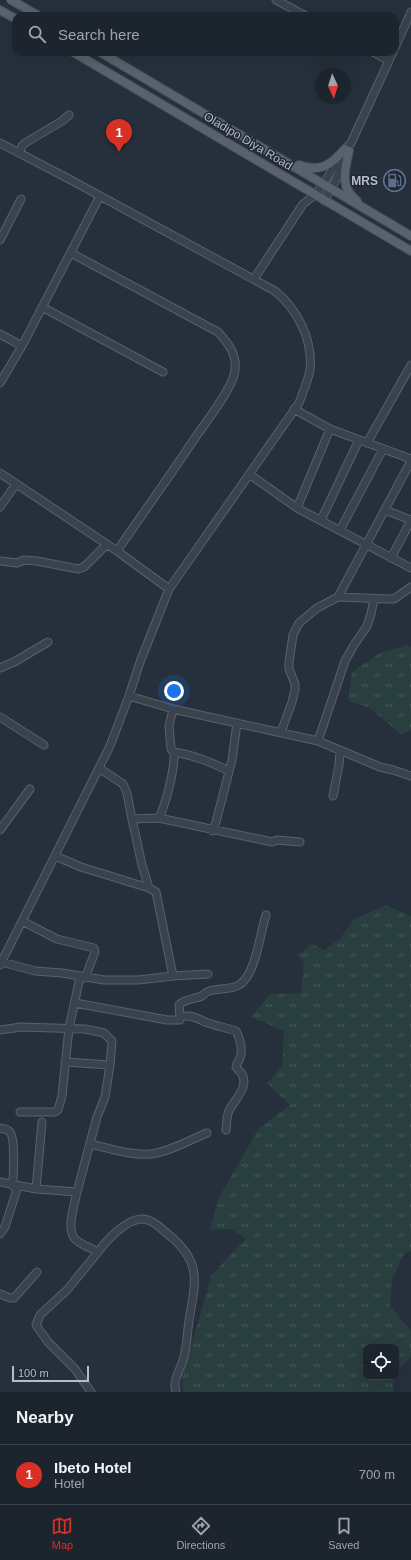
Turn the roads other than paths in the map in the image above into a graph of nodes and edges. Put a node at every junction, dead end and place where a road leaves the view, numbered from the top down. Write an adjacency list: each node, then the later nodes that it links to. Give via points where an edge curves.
1 (11, 0): 4 (main road)
2 (276, 0): 5 (street)
3 (0, 10): 7 (main road)
4 (32, 12)
5 (298, 12)
6 (411, 12): 8 (street)
7 (12, 17)
8 (408, 25): 9 (street)
9 (399, 41)
10 (80, 56): 22 (main road, Oladipo Diya Road)
11 (107, 56): 19 (main road, Oladipo Diya Road)
12 (381, 56): 14 (street)
13 (391, 56): 14 (street)
14 (389, 60): 17 (street)
15 (69, 115): 18 (street, via 25,143)
16 (0, 143): 18 (street)
17 (348, 148): 19 (main road, via 329,164 317,168 309,168); 20 (street); 21 (street); 26 (main road, via 344,173 348,189 354,198)
18 (20, 153): 23 (street)
19 (279, 157): 20 (main road, Oladipo Diya Road)
20 (324, 183): 21 (main road, Oladipo Diya Road); 22 (street)
21 (332, 188): 25 (street); 26 (main road, Oladipo Diya Road)
22 (315, 194): 25 (main road, Oladipo Diya Road); 31 (street, via 303,204)
23 (100, 196): 30 (street); 31 (street)
24 (21, 199): 28 (street)
25 (324, 201): 29 (main road, Oladipo Diya Road)
26 (373, 214): 27 (main road, Oladipo Diya Road)
27 (411, 236)
28 (0, 240)
29 (411, 251)
30 (71, 253): 32 (street); 55 (street, via 218,332 232,350 236,363 234,377 216,408)
31 (254, 279): 38 (street, via 284,299 298,317 307,340 310,362 308,377)
32 (42, 308): 34 (street); 36 (street)
33 (0, 334): 34 (street)
34 (22, 346): 37 (street)
35 (411, 365): 41 (street)
36 (163, 372)
37 (0, 383)
38 (294, 409): 39 (street); 45 (street)
39 (330, 429): 40 (street); 48 (street)
40 (360, 440): 41 (street); 50 (street)
41 (367, 443): 42 (street)
42 (382, 450): 43 (street); 52 (street)
43 (411, 460): 49 (street)
44 (0, 473): 46 (street)
45 (249, 474): 48 (street); 60 (street)
46 (16, 484): 47 (street); 53 (street)
47 (0, 507)
48 (297, 508): 50 (street)
49 (385, 510): 51 (street); 54 (street)
50 (320, 520): 52 (street)
51 (411, 520): 56 (street)
52 (340, 530): 54 (street)
53 (107, 544): 55 (street); 57 (street, via 84,567 78,569 26,560 17,563)
54 (366, 545): 56 (street); 61 (street)
55 (117, 551): 60 (street)
56 (391, 558): 58 (street)
57 (0, 561)
58 (411, 568)
59 (411, 587): 62 (street, via 394,599)
60 (169, 589): 65 (street)
61 (338, 597): 62 (street); 69 (street, via 317,608 299,623 295,630 289,662 295,689)
62 (374, 599): 70 (street, via 367,626 343,666)
63 (48, 642): 64 (street)
64 (0, 668)
65 (129, 696): 66 (street); 74 (street, via 120,723)
66 (173, 709): 68 (street); 73 (street, via 169,733 171,749)
67 (0, 718): 71 (street)
68 (237, 722): 69 (street); 75 (street)
69 (281, 732): 70 (street)
70 (318, 741): 72 (street)
71 (44, 745)
72 (340, 751): 76 (street); 78 (street)
73 (174, 752): 75 (street, via 188,754); 79 (street, via 172,773)
74 (99, 768): 80 (street, via 122,782); 84 (street)
75 (229, 771): 82 (street)
76 (411, 776)
77 (30, 789): 81 (street)
78 (333, 796)
79 (158, 818): 80 (street); 82 (street)
80 (132, 819): 85 (street)
81 (0, 830)
82 (212, 830): 83 (street, via 272,842)
83 (300, 842)
84 (55, 856): 85 (street, via 81,867); 87 (street)
85 (149, 888): 90 (street, via 156,893)
86 (266, 915): 93 (street, via 257,953 250,972 241,983 234,987 209,991 182,1002 179,1005)
87 (22, 921): 88 (street); 91 (street, via 57,939 94,948 95,952)
88 (1, 963): 91 (street, via 23,969)
89 (208, 974): 90 (street)
90 (173, 976): 91 (street, via 138,980)
91 (83, 977): 92 (street)
92 (75, 1002): 93 (street, via 167,1020 178,1021); 94 (street)
93 (180, 1017): 101 (street, via 196,1017 237,1032 240,1057 236,1068 242,1073 243,1082 238,1097 227,1115)
94 (69, 1028): 95 (street, via 21,1027); 96 (street); 97 (street, via 95,1031 109,1036 112,1041)
95 (0, 1030)
96 (65, 1062): 97 (street); 98 (street, via 58,1110)
97 (110, 1065): 103 (street, via 105,1097)
98 (20, 1112)
99 (42, 1122): 106 (street)
100 (0, 1128): 105 (street, via 11,1134)
101 (226, 1130)
102 (207, 1133): 103 (street, via 152,1154 133,1153)
103 (90, 1144): 107 (street)
104 (0, 1182): 105 (street)
105 (16, 1186): 106 (street); 108 (street, via 5,1227)
106 (36, 1189): 107 (street)
107 (77, 1192): 109 (street, via 71,1232 76,1240)
108 (0, 1234)
109 (98, 1252): 112 (street, via 67,1290 40,1315 36,1325 48,1342 75,1369); 113 (street, via 116,1233 130,1223 144,1219 171,1237 190,1259 194,1267 195,1282 183,1359 175,1380)
110 (37, 1272): 111 (street, via 14,1298)
111 (0, 1294)
112 (91, 1392)
113 (176, 1392)

